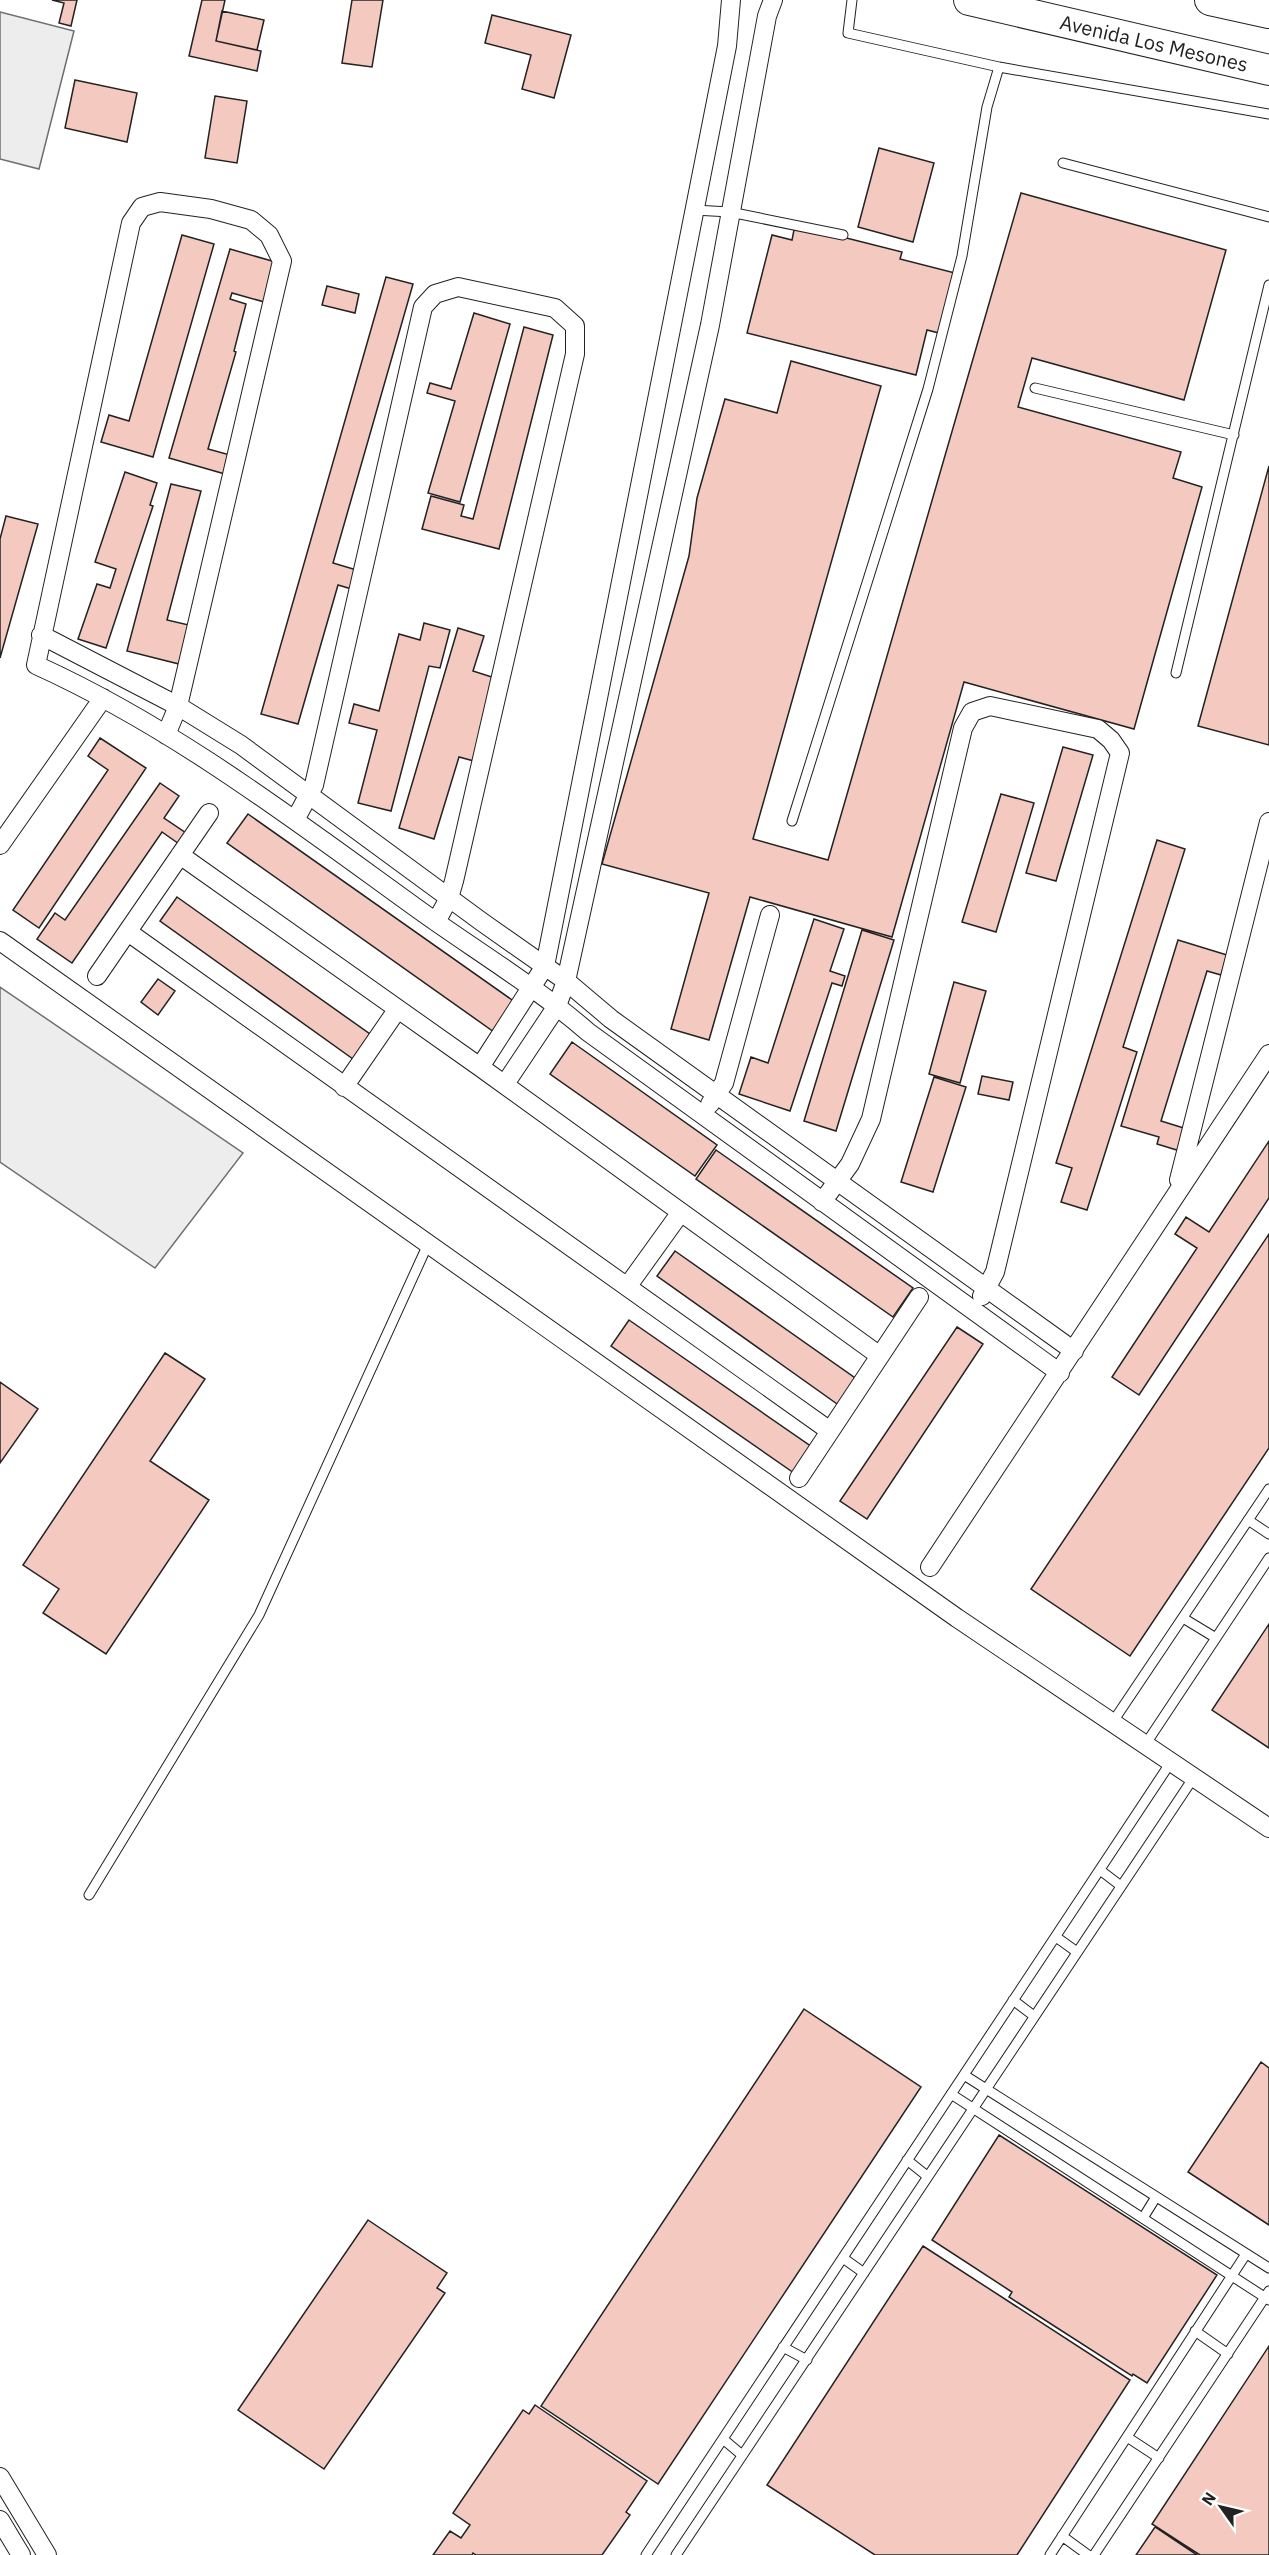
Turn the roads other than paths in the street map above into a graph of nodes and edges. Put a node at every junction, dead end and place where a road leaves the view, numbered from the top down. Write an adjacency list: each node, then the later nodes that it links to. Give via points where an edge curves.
1 (731, 0): 11 (street, via 727,46)
2 (773, 0): 12 (street)
3 (852, 0): 7 (lane, via 848,33)
4 (969, 0): 8 (highway, Avenida Los Mesones)
5 (1210, 0): 6 (highway)
6 (1269, 13)
7 (999, 67): 9 (lane); 28 (lane, via 987,107 962,256 928,389)
8 (1269, 70)
9 (1269, 114)
10 (1063, 163): 13 (lane)
11 (694, 210): 12 (lane); 37 (street)
12 (730, 213): 14 (lane); 39 (street, via 710,325)
13 (1269, 217)
14 (843, 236)
15 (1269, 285): 17 (lane)
16 (1035, 388): 17 (lane)
17 (1234, 435): 19 (lane)
18 (41, 635): 20 (street, via 36,665); 21 (street); 21 (street, via 131,223 142,207 160,202 211,209 251,220 269,235 282,261)
19 (1176, 673)
20 (103, 698): 22 (street); 30 (street)
21 (178, 706): 22 (street); 23 (street)
22 (166, 735): 24 (street)
23 (241, 746): 24 (street); 25 (street)
24 (224, 771): 27 (street)
25 (310, 795): 27 (street); 32 (street); 32 (street, via 423,307 435,294 458,287 555,308 574,326 575,354)
26 (209, 813): 31 (street)
27 (295, 820): 34 (street)
28 (792, 822)
29 (1269, 822): 50 (street)
30 (0, 845)
31 (180, 855): 35 (street); 42 (street)
32 (449, 898): 34 (street); 37 (street)
33 (770, 915): 47 (street, via 724,1083)
34 (436, 922): 40 (street)
35 (128, 932): 38 (street); 46 (street)
36 (0, 941): 53 (street)
37 (545, 966): 39 (street); 40 (street)
38 (97, 976)
39 (566, 981): 41 (street); 47 (street, via 611,1019)
40 (534, 987): 41 (street); 44 (street)
41 (558, 1006): 45 (street); 48 (street)
42 (397, 1010): 44 (street); 46 (street)
43 (1269, 1054): 50 (street)
44 (480, 1066): 45 (street)
45 (505, 1084): 52 (street)
46 (344, 1087): 54 (street)
47 (717, 1095): 48 (street); 49 (street)
48 (703, 1116): 51 (street)
49 (838, 1180): 51 (street); 55 (street); 55 (street, via 871,1119 963,728 972,712 990,706 1098,729 1120,753 995,1272)
50 (1175, 1193): 58 (street)
51 (822, 1202): 57 (street)
52 (681, 1212): 54 (street); 59 (street)
53 (428, 1244): 70 (street); 77 (lane, via 259,1615)
54 (627, 1287): 61 (street)
55 (987, 1288): 57 (street); 58 (street)
56 (919, 1297): 59 (street)
57 (973, 1310): 60 (street)
58 (1074, 1351): 60 (street)
59 (880, 1356): 61 (street)
60 (1060, 1373): 67 (street)
61 (830, 1431): 62 (street)
62 (799, 1478)
63 (1269, 1489): 64 (lane)
64 (1248, 1520): 65 (lane); 68 (lane)
65 (1269, 1534)
66 (1269, 1558): 69 (lane)
67 (930, 1567)
68 (1183, 1618): 69 (lane); 70 (lane)
69 (1216, 1638): 71 (lane)
70 (1112, 1723): 71 (street)
71 (1145, 1745): 72 (street)
72 (1171, 1762): 73 (street); 75 (lane)
73 (1194, 1777): 74 (street); 76 (lane)
74 (1269, 1828)
75 (1100, 1870): 76 (lane); 78 (lane)
76 (1121, 1886): 79 (lane)
77 (89, 1895)
78 (1056, 1936): 79 (lane); 80 (lane)
79 (1077, 1952): 81 (lane)
80 (1013, 2000): 81 (lane); 82 (lane)
81 (1034, 2016): 83 (lane)
82 (964, 2075): 83 (lane); 84 (lane)
83 (985, 2090): 85 (lane); 88 (lane)
84 (951, 2094): 85 (lane); 86 (lane)
85 (973, 2108): 87 (lane); 89 (lane)
86 (907, 2160): 87 (lane); 91 (lane)
87 (927, 2176): 93 (lane)
88 (1156, 2198): 89 (lane); 90 (lane)
89 (1143, 2218): 94 (lane)
90 (1246, 2254): 92 (lane); 94 (lane)
91 (843, 2258): 93 (lane); 97 (lane)
92 (1269, 2268)
93 (864, 2273): 99 (lane)
94 (1231, 2276): 95 (lane); 96 (lane)
95 (1268, 2296): 98 (lane)
96 (1195, 2331): 98 (lane); 100 (lane)
97 (783, 2347): 99 (lane); 101 (lane)
98 (1228, 2354): 103 (lane)
99 (807, 2361): 102 (lane)
100 (1127, 2437): 103 (lane); 107 (lane)
101 (723, 2439): 102 (lane); 108 (lane)
102 (742, 2455): 111 (lane)
103 (1159, 2458): 114 (lane)
104 (0, 2477): 105 (street)
105 (27, 2521): 106 (street); 110 (street)
106 (4, 2526): 109 (street)
107 (1062, 2536): 112 (lane); 113 (lane)
108 (647, 2554)
109 (21, 2555)
110 (47, 2555)
111 (676, 2555)
112 (1050, 2555)
113 (1088, 2555)
114 (1094, 2555)

